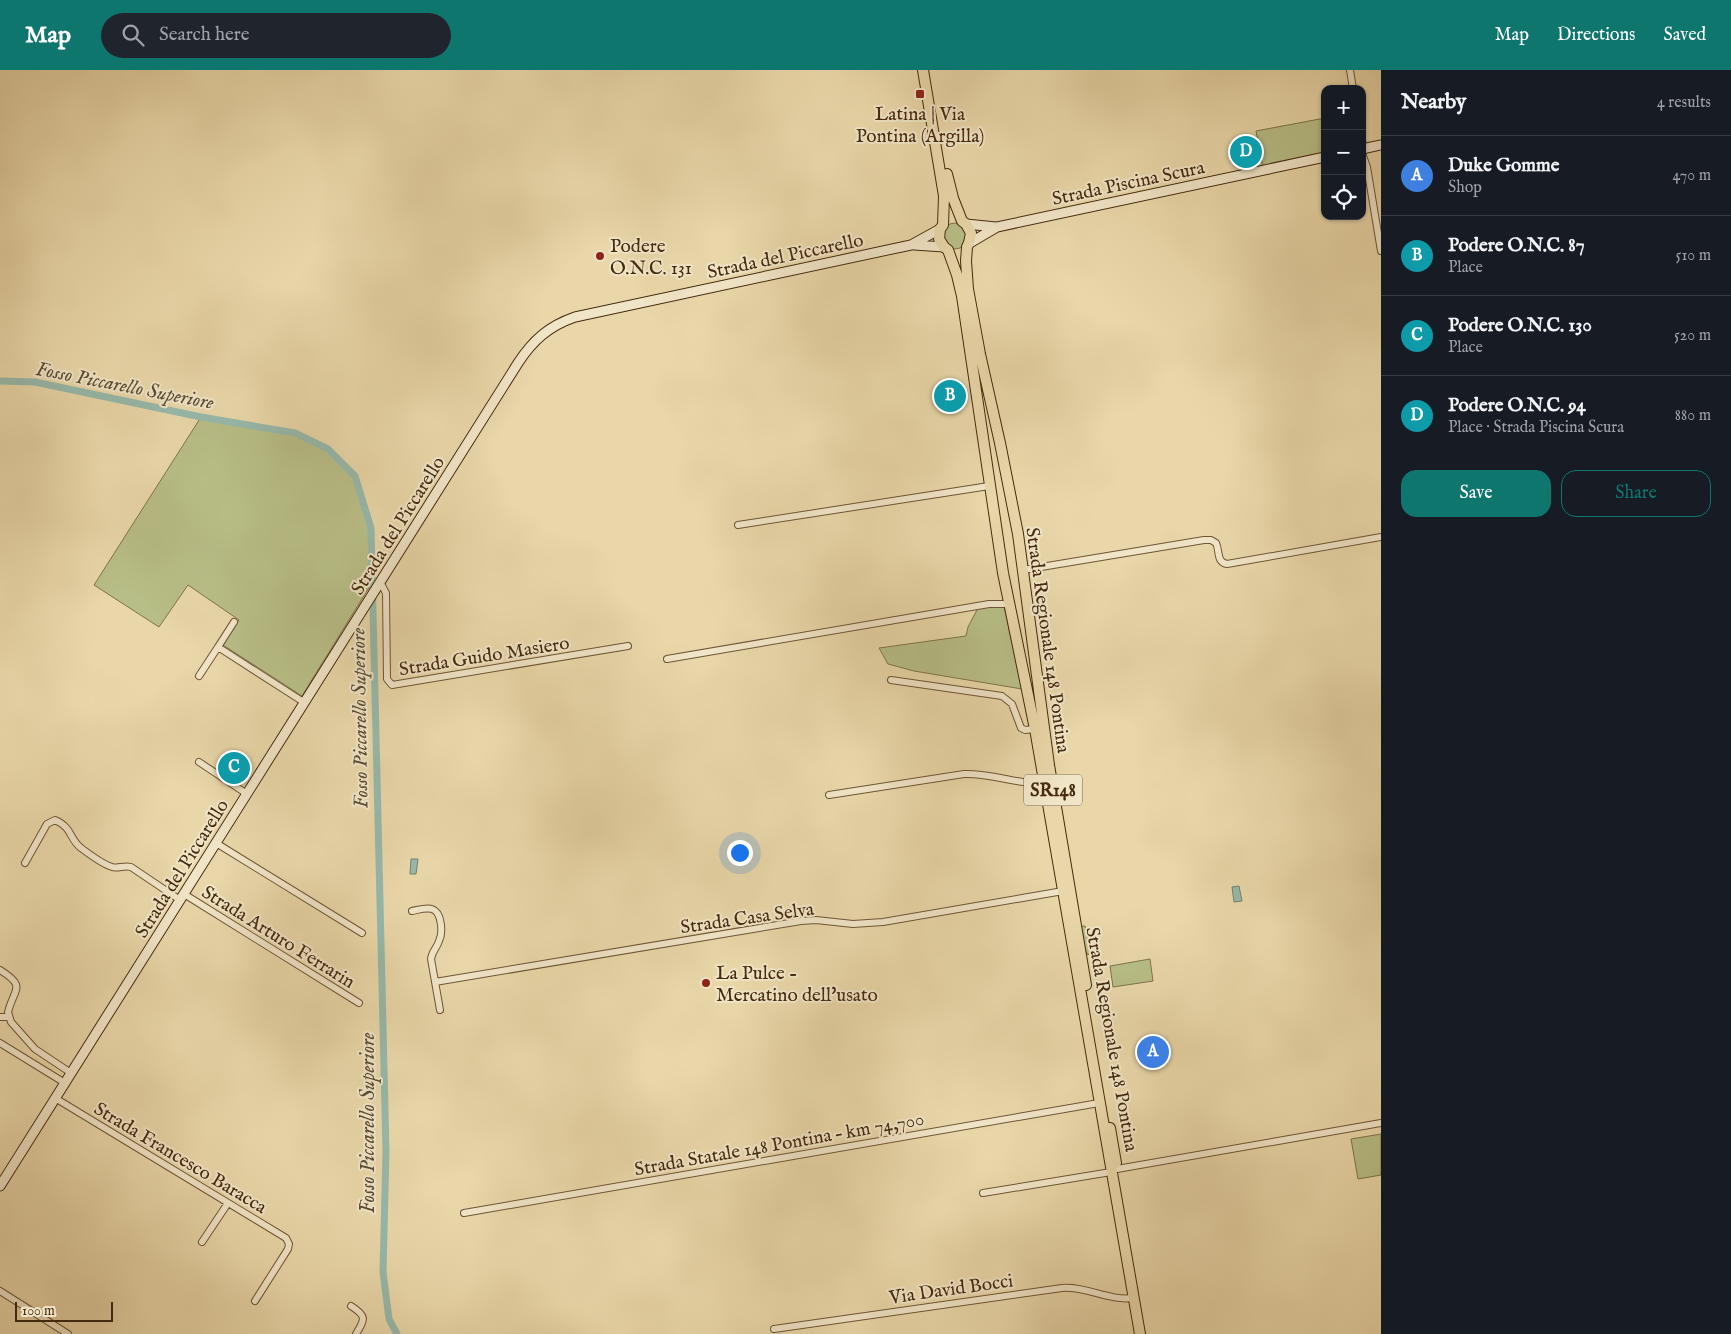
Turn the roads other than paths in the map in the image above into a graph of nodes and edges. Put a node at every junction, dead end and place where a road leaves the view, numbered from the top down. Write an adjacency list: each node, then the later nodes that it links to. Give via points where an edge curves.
1 (923, 70): 10 (main road, Strada Regionale 148 Pontina / SR148, via 943,186)
2 (930, 70): 9 (main road, Strada Regionale 148 Pontina / SR148, via 949,185)
3 (1350, 70): 4 (street)
4 (1352, 85)
5 (1381, 145): 6 (street)
6 (1366, 148)
7 (1321, 158): 11 (street, Strada Piscina Scura)
8 (1366, 162): 15 (street)
9 (964, 223): 10 (main road, via 952,220); 11 (street, Strada Piscina Scura); 13 (main road, Strada Regionale 148 Pontina / SR148, via 971,233)
10 (942, 227): 12 (street, Strada del Piccarello); 14 (main road, Strada Regionale 148 Pontina / SR148, via 939,239)
11 (996, 227): 13 (street, Strada Piscina Scura)
12 (911, 245): 14 (street, Strada del Piccarello); 20 (street, Strada del Piccarello, via 587,314 549,328 535,340 518,363)
13 (968, 246): 14 (main road, via 958,252); 19 (main road, Strada Regionale 148 Pontina / SR148, via 968,289)
14 (946, 249): 16 (main road, Strada Regionale 148 Pontina / SR148, via 962,296)
15 (1381, 251)
16 (989, 486): 17 (street); 21 (main road, Strada Regionale 148 Pontina / SR148)
17 (738, 525)
18 (1381, 537): 19 (street, via 1227,564 1220,559 1216,543 1204,540)
19 (1023, 570): 52 (main road, Strada Regionale 148 Pontina / SR148, via 1048,765)
20 (380, 582): 23 (street, Strada Guido Masiero, via 386,595 387,679 392,685); 28 (street, Strada del Piccarello)
21 (1008, 604): 25 (street); 29 (main road, Strada Regionale 148 Pontina / SR148)
22 (234, 622): 24 (street)
23 (628, 646)
24 (218, 647): 26 (street); 28 (street)
25 (667, 659)
26 (199, 676)
27 (891, 680): 29 (street, via 1002,696 1012,704 1021,728)
28 (305, 702): 32 (street, Strada del Piccarello)
29 (1035, 729): 31 (main road, Strada Regionale 148 Pontina / SR148)
30 (199, 762): 32 (street)
31 (1044, 784): 33 (street, via 964,774); 36 (main road, Strada Regionale 148 Pontina / SR148)
32 (247, 794): 34 (street, Strada del Piccarello)
33 (829, 795)
34 (216, 843): 37 (street, Strada del Piccarello); 39 (street)
35 (24, 863): 37 (street, Strada Arturo Ferrarin, via 47,824 55,820 68,829 82,849 110,866 131,867)
36 (1062, 891): 41 (street, Strada Casa Selva, via 883,922 801,921); 50 (main road, Strada Regionale 148 Pontina / SR148)
37 (182, 897): 42 (street, Strada Arturo Ferrarin); 47 (street, Strada del Piccarello)
38 (412, 911): 41 (street, via 432,909 438,914 441,935 432,957)
39 (362, 933)
40 (0, 970): 45 (street, via 17,986)
41 (435, 982): 43 (street)
42 (359, 1003)
43 (440, 1010)
44 (0, 1017): 45 (street)
45 (9, 1017): 47 (street, via 35,1049)
46 (0, 1043): 48 (street)
47 (71, 1074): 48 (street, Strada del Piccarello)
48 (65, 1084): 49 (street, Strada del Piccarello)
49 (55, 1098): 53 (street, Strada del Piccarello); 55 (street, Strada Francesco Baracca)
50 (1099, 1103): 52 (main road, Strada Regionale 148 Pontina / SR148); 56 (street, Strada Statale 148 Pontina – km 74,700)
51 (1381, 1123): 52 (street)
52 (1114, 1170): 54 (street); 59 (main road, Strada Regionale 148 Pontina / SR148); 66 (main road, Strada Regionale 148 Pontina / SR148)
53 (2, 1180)
54 (983, 1194)
55 (228, 1203): 57 (street); 60 (street, Strada Francesco Baracca, via 284,1236 289,1244)
56 (464, 1213)
57 (202, 1242)
58 (0, 1291): 63 (street)
59 (1132, 1298): 62 (street, Via David Bocci, via 1066,1287); 65 (main road, Strada Regionale 148 Pontina / SR148)
60 (255, 1301)
61 (351, 1306): 64 (street, via 364,1317)
62 (774, 1329)
63 (68, 1334)
64 (356, 1334)
65 (1140, 1334)
66 (1145, 1334)

